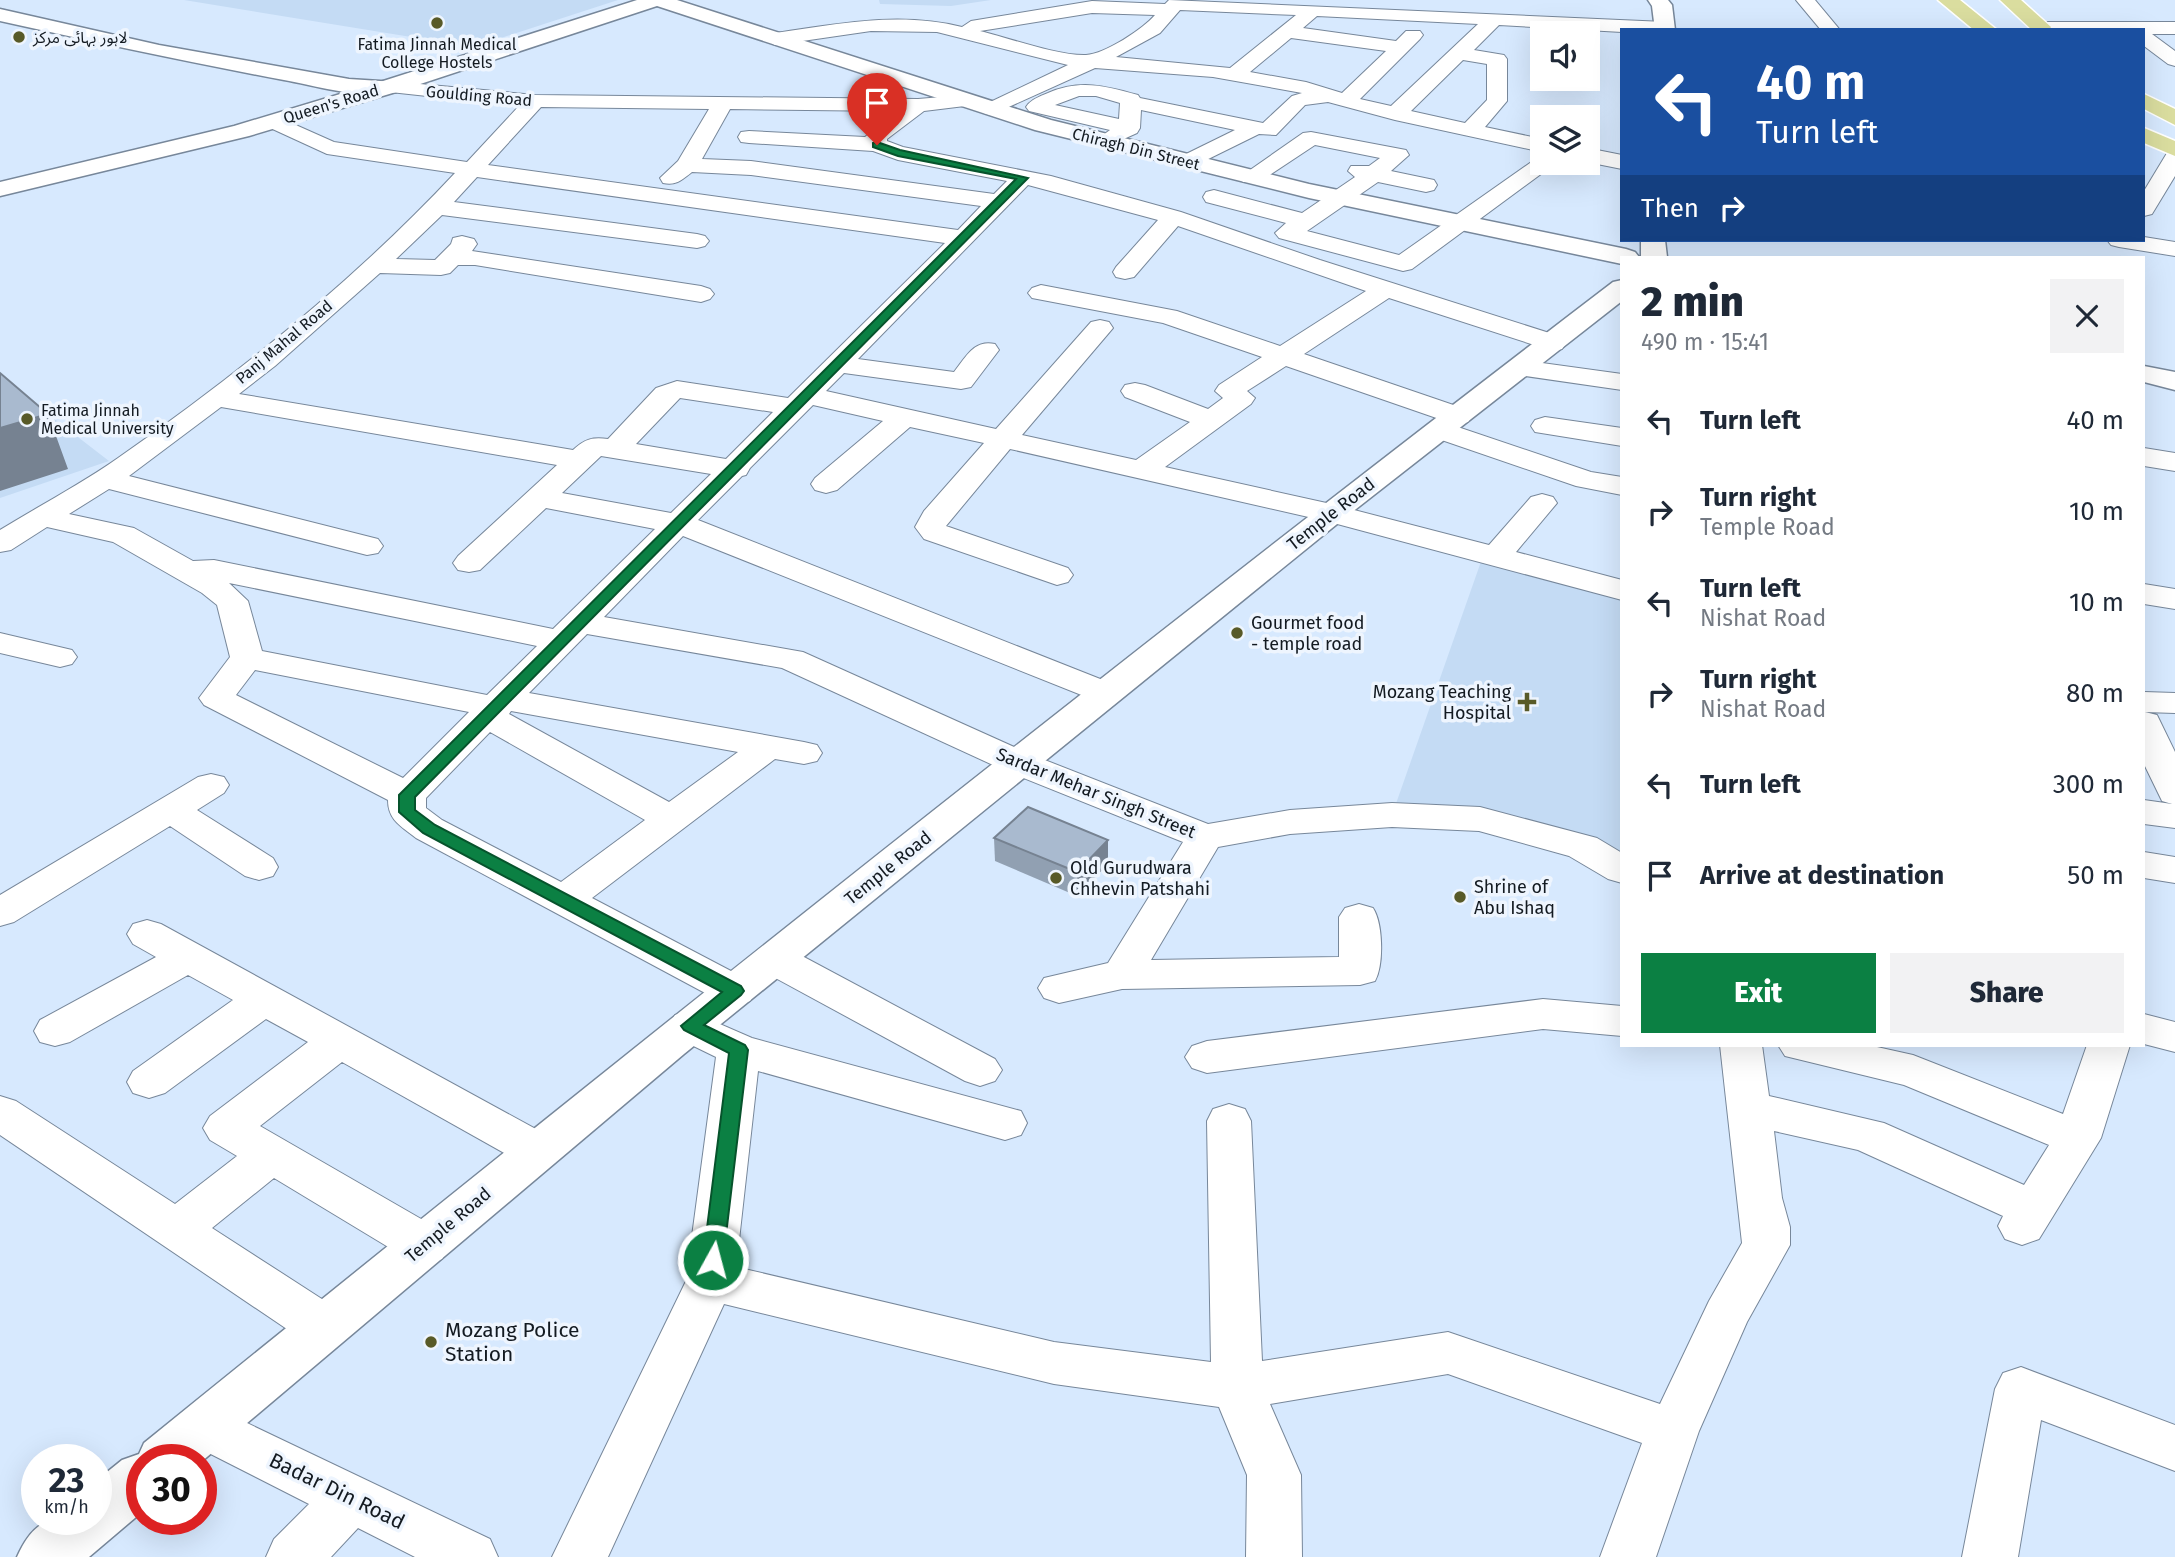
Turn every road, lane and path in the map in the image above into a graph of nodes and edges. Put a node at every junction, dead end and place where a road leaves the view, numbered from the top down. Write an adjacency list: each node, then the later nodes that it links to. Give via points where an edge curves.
1 (618, 0): 34 (street, Queen's Road)
2 (657, 0): 27 (street, Chiragh Din Street); 35 (street, Queen's Road)
3 (1057, 0): 15 (street, via 987,11)
4 (1658, 0): 18 (street)
5 (1805, 0): 19 (street)
6 (1948, 0): 20 (main road)
7 (1956, 0): 21 (main road)
8 (2010, 0): 22 (main road)
9 (2019, 0): 22 (main road)
10 (862, 7): 27 (street)
11 (1173, 7): 12 (street); 15 (street, via 1093,7); 25 (street); 32 (street, via 1153,29)
12 (1312, 11): 13 (street); 25 (street)
13 (1423, 12): 16 (street); 29 (street)
14 (0, 15): 34 (street, Goulding Road, via 159,51)
15 (1004, 21): 24 (street)
16 (1492, 22): 17 (street); 31 (street)
17 (1640, 28)
18 (1665, 28)
19 (1829, 28)
20 (1985, 28)
21 (1985, 28)
22 (2044, 28)
23 (2175, 28): 26 (street)
24 (953, 30): 27 (street, via 871,25); 32 (street)
25 (1287, 31): 29 (street); 33 (street)
26 (2145, 31)
27 (771, 37): 38 (street, Chiragh Din Street)
28 (2145, 38): 30 (street)
29 (1401, 47): 36 (street)
30 (2170, 53)
31 (1458, 54): 48 (street); 54 (street, via 1497,59 1497,101)
32 (1091, 62): 33 (street); 45 (street)
33 (1234, 75): 36 (street)
34 (349, 85): 35 (street, Goulding Road); 75 (street, Queen's Road, via 242,116)
35 (388, 87): 37 (street, Goulding Road); 50 (street, Queen's Road)
36 (1339, 98): 46 (street, via 1298,100); 48 (street)
37 (535, 101): 41 (street, Goulding Road); 73 (street, Panj Mahal Road)
38 (966, 101): 42 (street, Goulding Road); 45 (street, Chiragh Din Street)
39 (2145, 101): 49 (main road)
40 (1130, 102): 44 (street); 47 (street, via 1082,87); 51 (street)
41 (723, 103): 42 (street, Goulding Road); 71 (street)
42 (918, 105): 61 (street, via 876,136)
43 (1263, 106): 46 (street)
44 (1158, 108): 51 (street); 52 (street)
45 (991, 109): 47 (street, Chiragh Din Street)
46 (1288, 110): 52 (street, via 1268,130)
47 (1026, 112): 51 (street); 58 (street, Chiragh Din Street)
48 (1395, 114): 54 (street)
49 (2175, 118)
50 (272, 122): 73 (street, via 327,147); 81 (street, Queen's Road)
51 (1129, 127): 53 (street); 58 (street)
52 (1255, 128): 60 (street)
53 (1156, 130)
54 (1470, 130): 59 (street)
55 (2145, 136): 65 (main road)
56 (749, 137): 61 (street)
57 (1196, 139): 60 (street)
58 (1106, 141): 62 (street, Chiragh Din Street)
59 (1530, 143)
60 (1223, 144): 68 (street)
61 (877, 145): 79 (street)
62 (1141, 150): 68 (street, Chiragh Din Street); 74 (street)
63 (2145, 151): 65 (street)
64 (1286, 155): 67 (street); 76 (street, via 1311,138 1398,155); 78 (street)
65 (2174, 156): 87 (street)
66 (1600, 158): 69 (street)
67 (1311, 160)
68 (1188, 162): 78 (street, Chiragh Din Street)
69 (1620, 162)
70 (1335, 165): 76 (street)
71 (687, 166): 82 (street); 85 (street, via 751,168)
72 (1444, 166): 80 (street)
73 (472, 169): 82 (street); 86 (street, Panj Mahal Road)
74 (1098, 172)
75 (0, 174)
76 (1373, 174): 80 (street); 84 (street)
77 (1530, 174): 91 (street)
78 (1251, 177): 84 (street, Chiragh Din Street)
79 (1023, 178): 85 (street); 89 (street)
80 (1426, 185): 88 (street)
81 (0, 189)
82 (650, 194): 93 (street)
83 (1214, 198): 90 (street)
84 (1342, 198): 88 (street, Chiragh Din Street); 90 (street)
85 (999, 202): 93 (street)
86 (437, 207): 92 (street, Panj Mahal Road); 94 (street)
87 (2145, 207)
88 (1391, 208): 91 (street, Chiragh Din Street)
89 (1173, 217): 100 (street); 101 (street)
90 (1306, 221): 91 (street, via 1287,233 1403,264)
91 (1463, 223): 97 (street, Chiragh Din Street)
92 (413, 231): 98 (street, via 465,244); 99 (street, Panj Mahal Road)
93 (963, 238): 109 (street)
94 (697, 241)
95 (2134, 242): 96 (street)
96 (2175, 249)
97 (1621, 256)
98 (452, 257): 99 (street, via 441,268); 103 (street)
99 (374, 265): 115 (street, Panj Mahal Road, via 266,360)
100 (1125, 272)
101 (1386, 289): 106 (street); 108 (street)
102 (1041, 293): 108 (street, via 1168,316)
103 (701, 294)
104 (1617, 298): 106 (street, Temple Road)
105 (1100, 328): 122 (street)
106 (1553, 343): 110 (street, Temple Road)
107 (986, 350): 109 (street, via 961,381)
108 (1283, 356): 118 (street); 119 (street)
109 (838, 364): 116 (street)
110 (1521, 368): 113 (street); 119 (street, Temple Road)
111 (2145, 374): 112 (street)
112 (2175, 381)
113 (1620, 382)
114 (1135, 391): 118 (street)
115 (215, 398): 125 (street); 129 (street, Panj Mahal Road)
116 (799, 401): 117 (street); 123 (street, via 677,389 666,394); 127 (street)
117 (904, 417): 122 (street); 130 (street)
118 (1211, 420): 128 (street)
119 (1449, 423): 131 (street, via 1586,480); 134 (street, Temple Road)
120 (1545, 426): 121 (street)
121 (1620, 438)
122 (1003, 439): 128 (street); 142 (street, via 930,527)
123 (617, 449): 125 (street, via 595,446); 127 (street)
124 (2145, 457): 126 (street)
125 (578, 460): 132 (street)
126 (2175, 462)
127 (736, 469): 136 (street)
128 (1142, 470): 134 (street)
129 (105, 479): 135 (street, Panj Mahal Road); 138 (street)
130 (826, 484)
131 (1620, 486)
132 (540, 498): 136 (street); 140 (street)
133 (1542, 503): 139 (street)
134 (1331, 513): 139 (street); 150 (street, Temple Road)
135 (42, 517): 137 (street, Panj Mahal Road); 141 (street, via 123,536)
136 (680, 524): 146 (street); 150 (street)
137 (0, 543)
138 (368, 546)
139 (1496, 556): 143 (street)
140 (469, 563)
141 (186, 571): 146 (street, Sardar Mehar Singh Street, via 214,569); 149 (street, via 232,601)
142 (1057, 575)
143 (1620, 589)
144 (2145, 594): 145 (street)
145 (2175, 599)
146 (572, 632): 153 (street); 155 (street, Sardar Mehar Singh Street, via 792,659)
147 (0, 643): 148 (street)
148 (60, 657)
149 (247, 658): 153 (street); 158 (street, via 216,698)
150 (1106, 693): 155 (street, Temple Road)
151 (2145, 702): 152 (street)
152 (2175, 704)
153 (496, 707): 158 (street); 162 (street); 162 (street, via 786,750)
154 (2145, 725): 157 (street)
155 (1019, 763): 163 (street, Sardar Mehar Singh Street); 173 (street, Temple Road)
156 (211, 785): 159 (street)
157 (2175, 793)
158 (407, 795): 168 (street, via 407,812 429,829)
159 (171, 810): 165 (street); 169 (street)
160 (2145, 812): 161 (street)
161 (2175, 816)
162 (671, 819): 168 (street)
163 (1205, 837): 166 (street, Sardar Mehar Singh Street, via 1290,822 1392,815 1480,819 1583,847); 174 (street)
164 (2145, 865): 167 (street)
165 (259, 867)
166 (1620, 869)
167 (2175, 870)
168 (562, 900): 176 (street)
169 (0, 913)
170 (1359, 917): 174 (street, via 1360,971)
171 (147, 934): 172 (street)
172 (188, 957): 177 (street); 181 (street)
173 (774, 959): 176 (street, Temple Road); 189 (street)
174 (1122, 975): 175 (street)
175 (1059, 988)
176 (735, 991): 179 (street, Temple Road)
177 (264, 999): 183 (street); 190 (street)
178 (1620, 1021): 188 (street, via 1543,1014)
179 (690, 1026): 187 (street); 196 (street, Temple Road)
180 (2145, 1029): 182 (street)
181 (55, 1031)
182 (2175, 1037)
183 (340, 1041): 196 (street); 197 (street, via 226,1128)
184 (1741, 1047): 191 (street)
185 (1809, 1047): 195 (street, via 1913,1071)
186 (2107, 1047): 195 (street)
187 (739, 1050): 194 (street); 200 (street)
188 (1207, 1056)
189 (980, 1070)
190 (149, 1082)
191 (1748, 1108): 195 (street, via 1868,1135 2028,1217); 204 (street, via 1766,1245 1726,1315)
192 (0, 1113): 198 (street)
193 (1229, 1121): 202 (street)
194 (1005, 1123)
195 (2077, 1138)
196 (538, 1151): 199 (street, Temple Road)
197 (272, 1154): 198 (street); 199 (street)
198 (177, 1229): 201 (street)
199 (425, 1245): 201 (street, Temple Road)
200 (710, 1281): 202 (street, via 1054,1363); 214 (street)
201 (324, 1327): 203 (street, Temple Road)
202 (1237, 1387): 204 (street, via 1448,1353); 215 (street, via 1274,1475)
203 (205, 1426): 205 (street, Temple Road); 208 (street, Badar Din Road)
204 (1673, 1431): 216 (street)
205 (183, 1444)
206 (2175, 1448): 217 (street, via 2021,1389)
207 (126, 1491): 209 (street)
208 (351, 1498): 212 (street); 213 (street, Badar Din Road)
209 (112, 1502)
210 (73, 1535): 211 (street)
211 (46, 1557)
212 (294, 1557)
213 (470, 1557)
214 (580, 1557)
215 (1274, 1557)
216 (1629, 1557)
217 (1990, 1557)

